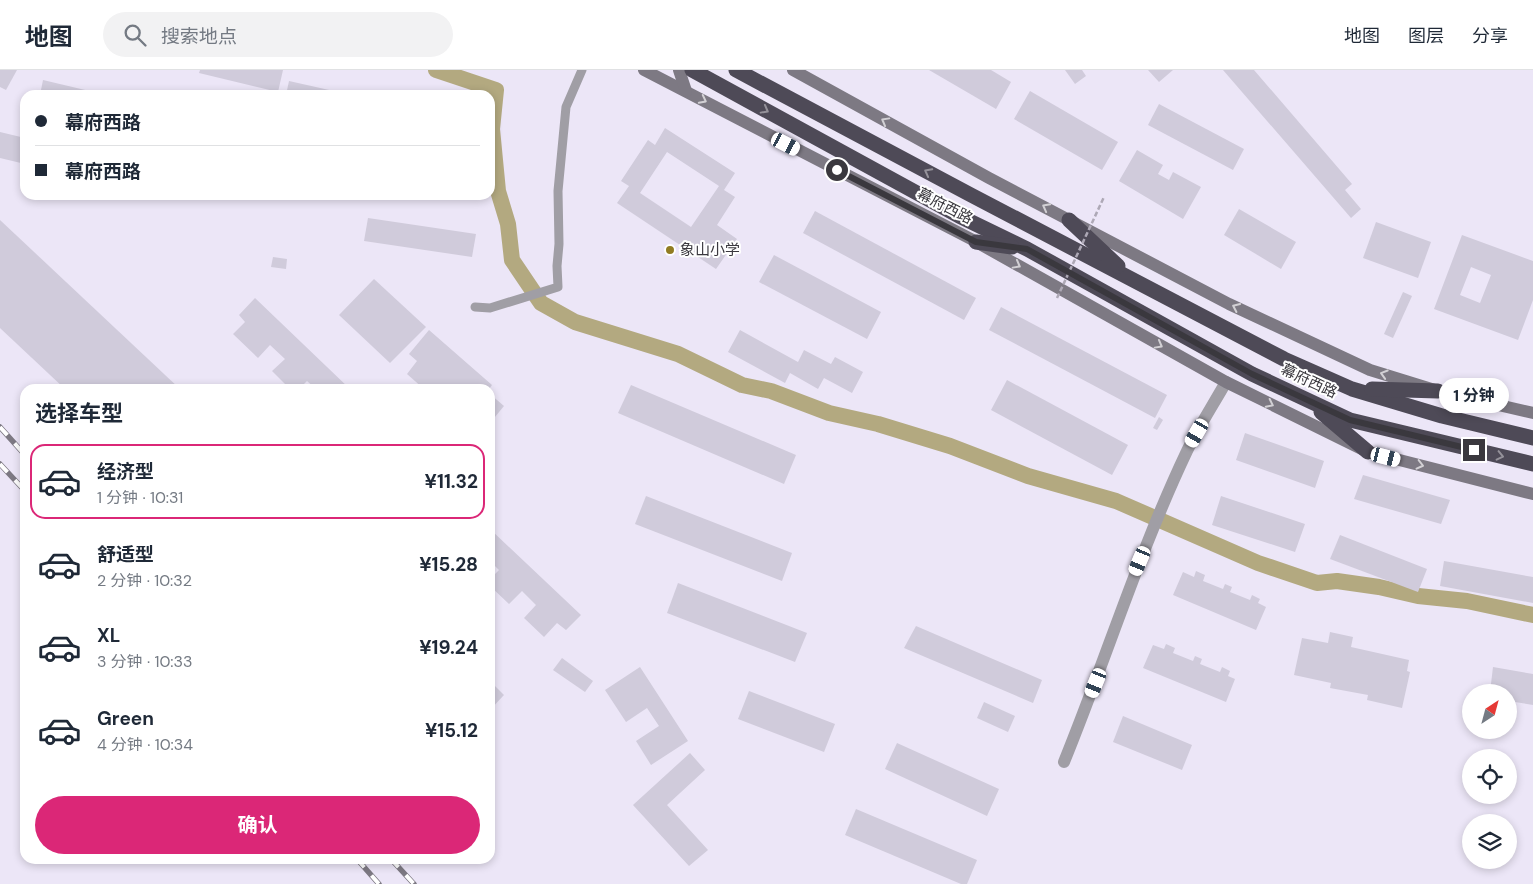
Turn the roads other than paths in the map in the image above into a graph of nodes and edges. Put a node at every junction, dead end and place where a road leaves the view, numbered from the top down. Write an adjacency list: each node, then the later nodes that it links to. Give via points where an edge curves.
1 (582, 70): 12 (lane, via 566,107 558,191 558,287 490,308)
2 (644, 70): 7 (main road, 幕府西路)
3 (679, 70): 7 (main road)
4 (692, 70): 10 (highway, 幕府西路, one-way to 10, via 959,216)
5 (736, 70): 11 (highway, 幕府西路, one-way to 5)
6 (793, 70): 8 (main road, one-way to 6)
7 (686, 92): 9 (main road, 幕府西路, one-way to 9)
8 (1069, 220): 11 (highway); 15 (main road, one-way to 8, via 1370,370 1229,304)
9 (976, 242): 10 (highway); 13 (main road, 幕府西路, one-way to 13)
10 (1027, 249): 16 (highway, 幕府西路, via 1252,374)
11 (1132, 279): 14 (highway, 幕府西路, via 1284,358)
12 (475, 307)
13 (1226, 382): 19 (main road, 幕府西路, one-way to 19); 22 (street, via 1187,450 1145,549)
14 (1352, 389): 15 (highway); 18 (highway, 幕府西路, via 1442,416)
15 (1438, 391): 17 (main road)
16 (1304, 398): 19 (highway); 20 (highway, 幕府西路, one-way to 20, via 1350,420)
17 (1533, 413)
18 (1533, 438)
19 (1368, 452): 21 (main road, 幕府西路, one-way to 21)
20 (1533, 464)
21 (1533, 494)
22 (1064, 762)

